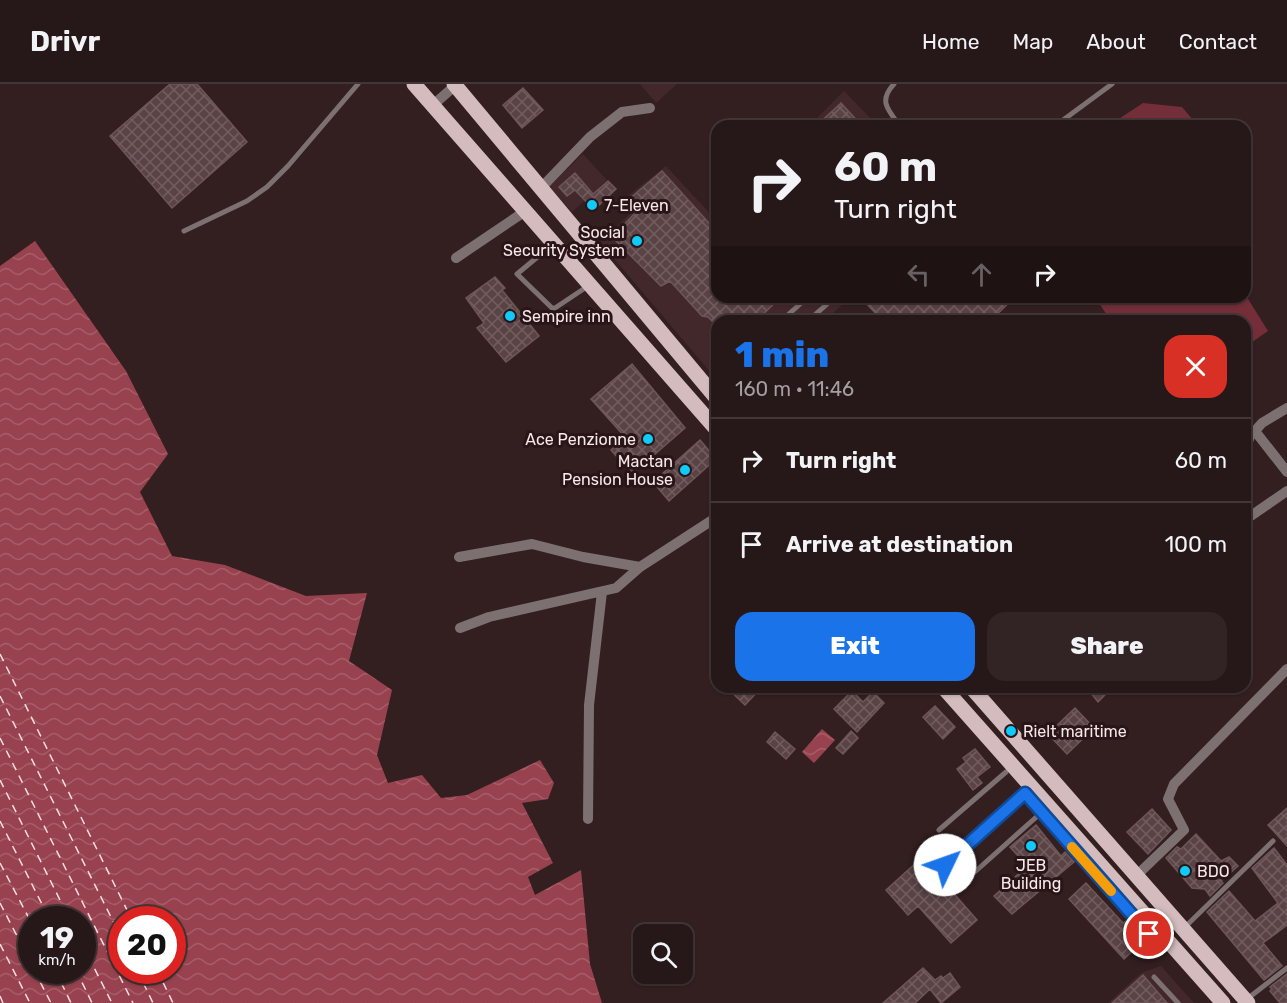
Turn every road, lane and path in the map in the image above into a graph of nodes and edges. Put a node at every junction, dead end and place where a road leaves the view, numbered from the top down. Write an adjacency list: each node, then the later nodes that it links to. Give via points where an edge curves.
1 (358, 84): 12 (lane, via 267,187 247,201)
2 (455, 84): 6 (street); 10 (main road)
3 (894, 84): 8 (lane, via 885,101)
4 (1112, 84): 9 (lane)
5 (420, 86): 6 (main road)
6 (433, 105): 11 (main road)
7 (650, 108): 10 (street, via 622,112 590,136)
8 (895, 120)
9 (1064, 120)
10 (541, 188): 20 (main road)
11 (524, 212): 13 (main road); 14 (street)
12 (184, 231)
13 (553, 244): 15 (main road); 15 (lane, via 517,274 552,308)
14 (456, 258)
15 (589, 285): 22 (main road)
16 (801, 303): 18 (lane)
17 (828, 303): 19 (lane)
18 (788, 315)
19 (815, 315)
20 (711, 382)
21 (1287, 408): 23 (street)
22 (711, 423)
23 (1255, 431): 24 (lane); 25 (street)
24 (1251, 440)
25 (1287, 472)
26 (1287, 491): 27 (street)
27 (1251, 516)
28 (711, 521): 30 (street)
29 (459, 557): 30 (street, via 532,544)
30 (640, 567): 31 (street, via 615,588)
31 (602, 592): 32 (street, via 489,617); 40 (street, via 589,705)
32 (460, 628)
33 (1287, 669): 44 (street, via 1174,784 1168,799 1184,830)
34 (948, 693): 36 (main road)
35 (976, 693): 44 (main road)
36 (990, 740): 37 (main road, via 989,752); 52 (main road)
37 (1006, 772): 38 (main road); 41 (lane)
38 (1025, 793): 39 (main road); 43 (lane)
39 (1042, 812): 45 (lane); 51 (main road)
40 (588, 819)
41 (939, 830)
42 (1273, 841): 46 (lane)
43 (945, 865)
44 (1136, 876): 46 (main road)
45 (968, 879)
46 (1183, 929): 49 (main road)
47 (1287, 968): 49 (lane)
48 (1154, 978): 50 (lane)
49 (1247, 1002)
50 (1178, 1003)
51 (1210, 1003)
52 (1223, 1003)

